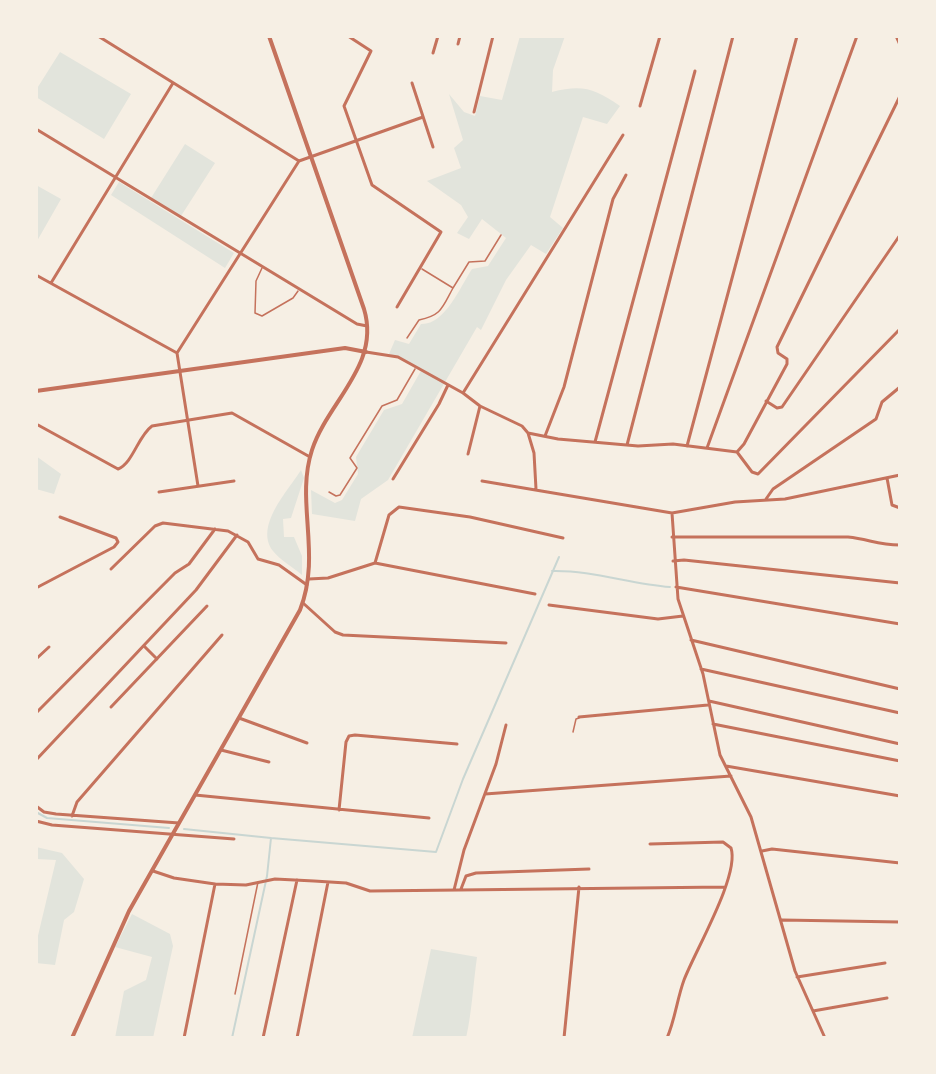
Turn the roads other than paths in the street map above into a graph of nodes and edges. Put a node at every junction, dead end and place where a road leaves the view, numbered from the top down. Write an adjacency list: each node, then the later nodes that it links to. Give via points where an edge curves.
1 (98, 36): 16 (street)
2 (269, 36): 26 (street)
3 (348, 36): 24 (street, via 371,51 344,106)
4 (438, 36): 14 (street)
5 (460, 36): 12 (street)
6 (494, 36): 20 (street)
7 (660, 36): 19 (street)
8 (734, 36): 58 (street)
9 (798, 36): 59 (street)
10 (857, 36): 60 (street)
11 (896, 36): 13 (street)
12 (458, 44)
13 (900, 45)
14 (433, 53)
15 (695, 71): 57 (street)
16 (174, 83): 27 (street); 29 (street)
17 (412, 83): 21 (street)
18 (900, 96): 51 (street, via 777,347 788,361)
19 (640, 106)
20 (474, 112)
21 (423, 117): 24 (street); 25 (street)
22 (36, 129): 29 (street)
23 (623, 135): 50 (street)
24 (356, 141): 26 (street); 34 (street, via 377,191 441,232)
25 (433, 147)
26 (311, 156): 27 (street); 40 (street)
27 (299, 161): 32 (street)
28 (626, 174): 56 (street, via 613,199 564,387)
29 (115, 176): 32 (street); 36 (street)
30 (501, 235): 37 (lane, via 485,261 470,262)
31 (900, 235): 51 (street, via 782,407)
32 (241, 253): 33 (street); 44 (street)
33 (263, 267): 38 (street); 38 (lane, via 256,281 254,311 261,316 293,298)
34 (421, 269): 37 (lane); 39 (street)
35 (36, 275): 36 (street)
36 (51, 284): 44 (street)
37 (453, 288): 42 (lane, via 438,314 419,320)
38 (299, 289): 40 (street, via 357,324)
39 (397, 307)
40 (369, 326): 43 (street)
41 (900, 329): 61 (street, via 755,474)
42 (407, 338)
43 (366, 352): 45 (street, via 398,357); 46 (street, via 345,348); 63 (street)
44 (177, 353): 46 (street)
45 (415, 368): 47 (street); 72 (lane, via 397,400 382,406 350,458 357,468 340,495)
46 (180, 371): 49 (street); 53 (street)
47 (448, 385): 50 (street); 66 (street)
48 (900, 387): 73 (street, via 882,402 876,419 773,489)
49 (36, 391)
50 (463, 393): 52 (street)
51 (766, 401): 61 (street)
52 (480, 406): 55 (street, via 513,420); 62 (street)
53 (187, 418): 54 (street, via 152,426 118,469); 63 (street, via 232,413); 69 (street)
54 (38, 425)
55 (528, 433): 56 (street); 70 (street, via 536,465)
56 (545, 436): 57 (street)
57 (595, 442): 58 (street)
58 (627, 445): 59 (street)
59 (687, 446): 60 (street)
60 (707, 448): 61 (street)
61 (737, 452)
62 (468, 454)
63 (310, 456): 85 (street)
64 (900, 475): 65 (street)
65 (887, 478): 73 (street, via 784,499); 74 (street, via 892,505)
66 (393, 479)
67 (234, 481): 69 (street)
68 (482, 481): 70 (street)
69 (198, 486): 71 (street)
70 (536, 489): 75 (street)
71 (159, 492)
72 (329, 492)
73 (766, 499): 75 (street)
74 (900, 508)
75 (672, 513): 79 (street)
76 (60, 517): 89 (street, via 118,542)
77 (216, 529): 78 (street); 84 (street, via 158,524); 107 (street, via 189,564 175,573)
78 (237, 535): 87 (street, via 251,545 258,559 279,565); 100 (street, via 201,584)
79 (672, 537): 81 (street, via 848,537); 82 (street)
80 (563, 538): 83 (street, via 462,515 399,507 388,515)
81 (900, 545)
82 (673, 561): 86 (street); 88 (street)
83 (375, 563): 85 (street, via 328,578); 90 (street)
84 (111, 569)
85 (309, 579): 87 (street)
86 (900, 584)
87 (308, 585): 91 (street)
88 (676, 587): 94 (street); 95 (street)
89 (36, 588)
90 (535, 594)
91 (303, 603): 98 (street, via 343,635); 110 (street)
92 (549, 605): 94 (street, via 658,619)
93 (207, 606): 102 (street)
94 (683, 616): 97 (street)
95 (900, 624)
96 (222, 635): 128 (street, via 77,802)
97 (691, 640): 103 (street); 104 (street)
98 (506, 643)
99 (49, 646): 101 (street)
100 (144, 646): 102 (street); 118 (street)
101 (36, 659)
102 (157, 659): 106 (street)
103 (701, 669): 105 (street); 108 (street)
104 (900, 689)
105 (708, 703): 109 (street); 111 (street); 116 (street)
106 (111, 708)
107 (36, 713)
108 (900, 713)
109 (579, 717): 113 (lane)
110 (239, 718): 114 (street); 117 (street)
111 (713, 724): 119 (street); 121 (street)
112 (506, 725): 123 (street)
113 (573, 732)
114 (308, 743)
115 (457, 744): 127 (street, via 349,736)
116 (900, 744)
117 (221, 750): 120 (street); 124 (street)
118 (36, 760)
119 (900, 761)
120 (269, 762)
121 (726, 766): 122 (street); 125 (street)
122 (731, 776): 123 (street); 135 (street)
123 (485, 794): 145 (street)
124 (195, 795): 127 (street); 131 (street)
125 (900, 796)
126 (36, 806): 128 (street, via 47,813)
127 (339, 810): 129 (street)
128 (72, 816): 131 (street)
129 (429, 818)
130 (36, 821): 132 (street)
131 (179, 823): 132 (street)
132 (174, 833): 133 (street); 138 (street)
133 (234, 839)
134 (650, 844): 144 (street, via 725,843 731,848 733,860)
135 (762, 851): 136 (street); 147 (street)
136 (900, 863)
137 (589, 869): 146 (street, via 476,873 463,879)
138 (152, 871): 142 (street); 154 (street, via 112,944)
139 (297, 880): 140 (street); 141 (street); 156 (street)
140 (258, 881): 142 (street, via 246,885); 151 (lane)
141 (328, 882): 145 (street, via 370,891); 157 (street)
142 (215, 884): 155 (street)
143 (579, 887): 144 (street); 146 (street); 158 (street)
144 (725, 887): 159 (street, via 683,982)
145 (454, 890): 146 (street)
146 (461, 890)
147 (781, 920): 148 (street); 150 (street)
148 (900, 922)
149 (885, 963): 150 (street)
150 (797, 977): 153 (street)
151 (235, 994)
152 (887, 998): 153 (street)
153 (813, 1011): 160 (street)
154 (72, 1038)
155 (184, 1038)
156 (263, 1038)
157 (297, 1038)
158 (564, 1038)
159 (667, 1038)
160 (825, 1038)

